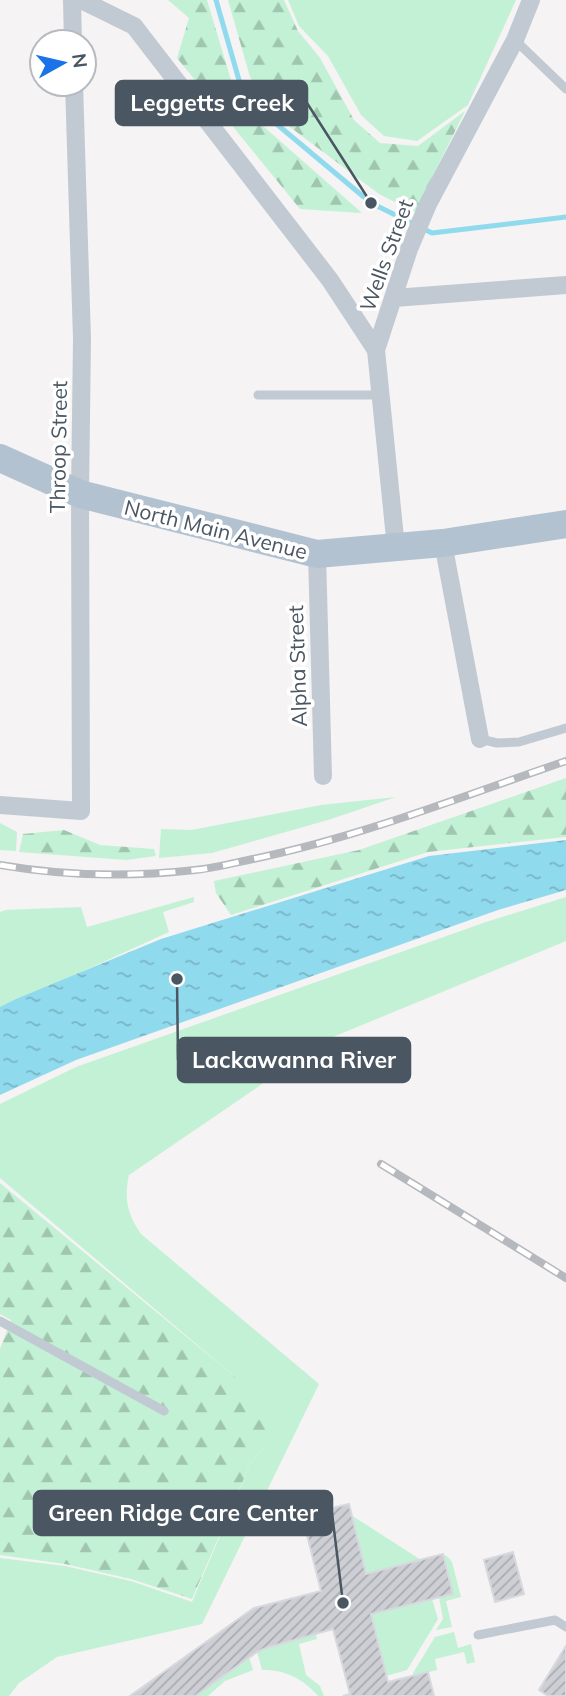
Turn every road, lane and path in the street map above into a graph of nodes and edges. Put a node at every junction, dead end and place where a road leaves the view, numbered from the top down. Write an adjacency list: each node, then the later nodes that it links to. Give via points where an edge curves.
1 (72, 0): 4 (street)
2 (81, 0): 10 (street, via 134,26 330,280)
3 (531, 0): 5 (street, Wells Street)
4 (73, 28)
5 (515, 40): 6 (lane); 9 (street, Wells Street, via 428,204)
6 (566, 89)
7 (74, 98): 14 (street, Throop Street, via 82,339)
8 (566, 285): 9 (street)
9 (394, 298): 10 (street, Wells Street)
10 (376, 350): 12 (street, Wells Street)
11 (258, 394): 12 (lane)
12 (380, 394): 17 (street, Wells Street)
13 (0, 458): 14 (main road, North Main Avenue)
14 (80, 494): 18 (main road, North Main Avenue); 22 (street, Throop Street, via 81,811)
15 (566, 524): 16 (main road, North Main Avenue)
16 (443, 543): 17 (main road, North Main Avenue); 20 (street)
17 (396, 548): 18 (main road, North Main Avenue)
18 (317, 554): 21 (street, Alpha Street)
19 (566, 728): 20 (lane, via 519,742)
20 (480, 739)
21 (323, 776)
22 (0, 806)
23 (0, 1321): 24 (lane)
24 (164, 1411)
25 (566, 1627): 26 (lane, via 555,1620)
26 (478, 1635)

